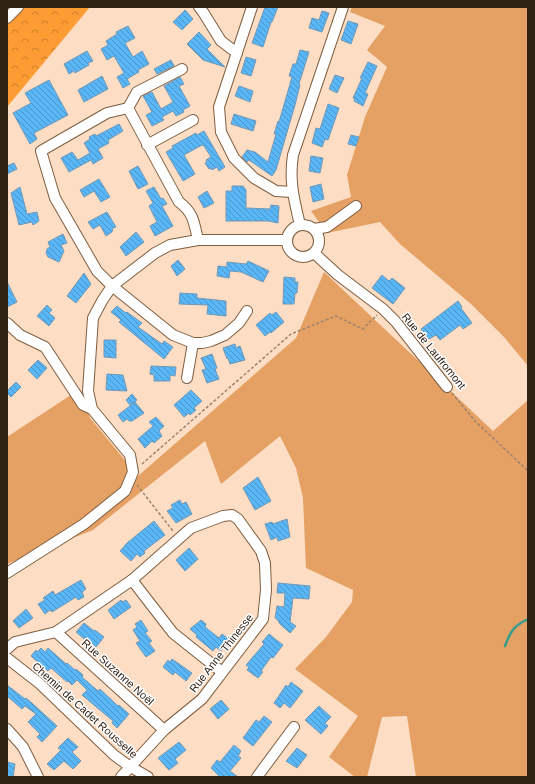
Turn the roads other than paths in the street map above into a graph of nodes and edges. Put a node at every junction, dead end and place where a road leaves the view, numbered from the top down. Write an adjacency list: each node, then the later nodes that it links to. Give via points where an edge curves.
1 (18, 7): 5 (street)
2 (199, 7): 6 (street, via 221,41)
3 (252, 7): 6 (street)
4 (343, 7): 11 (street, via 293,155)
5 (7, 18)
6 (237, 53): 11 (street, via 219,107 221,132 234,158 254,178 276,191)
7 (182, 69): 8 (street, via 138,92)
8 (128, 108): 10 (street); 18 (street, via 107,114 41,151 55,198 97,271)
9 (193, 120): 10 (street)
10 (147, 145): 15 (street, via 179,202 193,217)
11 (292, 192): 13 (street)
12 (356, 206): 14 (street, via 326,227)
13 (300, 225): 14 (street); 16 (street, via 291,230)
14 (314, 229): 17 (street, via 319,241)
15 (198, 240): 16 (street); 18 (street, via 170,245 155,253)
16 (286, 240): 17 (street, via 294,256 300,258)
17 (314, 253): 23 (street, Rue de Laufromont, via 396,322)
18 (112, 286): 21 (street, via 173,335); 24 (street, via 93,318 88,391)
19 (247, 311): 21 (street, via 239,323 225,334 211,341)
20 (7, 324): 24 (street, via 20,335 45,347 83,405)
21 (193, 343): 22 (street)
22 (186, 378)
23 (447, 387)
24 (92, 410): 25 (street, via 130,455 132,475 125,491 84,524)
25 (7, 573)
26 (132, 580): 27 (street, Rue Anne Thinesse); 30 (street, via 173,633); 30 (street, Rue Anne Thinesse, via 191,528 223,516 232,515 238,519 261,551 266,590 263,619)
27 (56, 632): 28 (street, Rue Anne Thinesse, via 15,642); 33 (street, Rue Suzanne Noël)
28 (7, 649)
29 (7, 658): 34 (street, Chemin de Cadet Rousselle)
30 (222, 672): 33 (street, Rue Anne Thinesse, via 202,699)
31 (294, 727): 38 (street)
32 (7, 729): 35 (street, via 23,747)
33 (164, 730): 34 (street, Rue Anne Thinesse)
34 (129, 766): 36 (street, Rue Anne Thinesse); 37 (street, Chemin de Cadet Rousselle)
35 (38, 777)
36 (121, 777)
37 (148, 777)
38 (257, 777)

